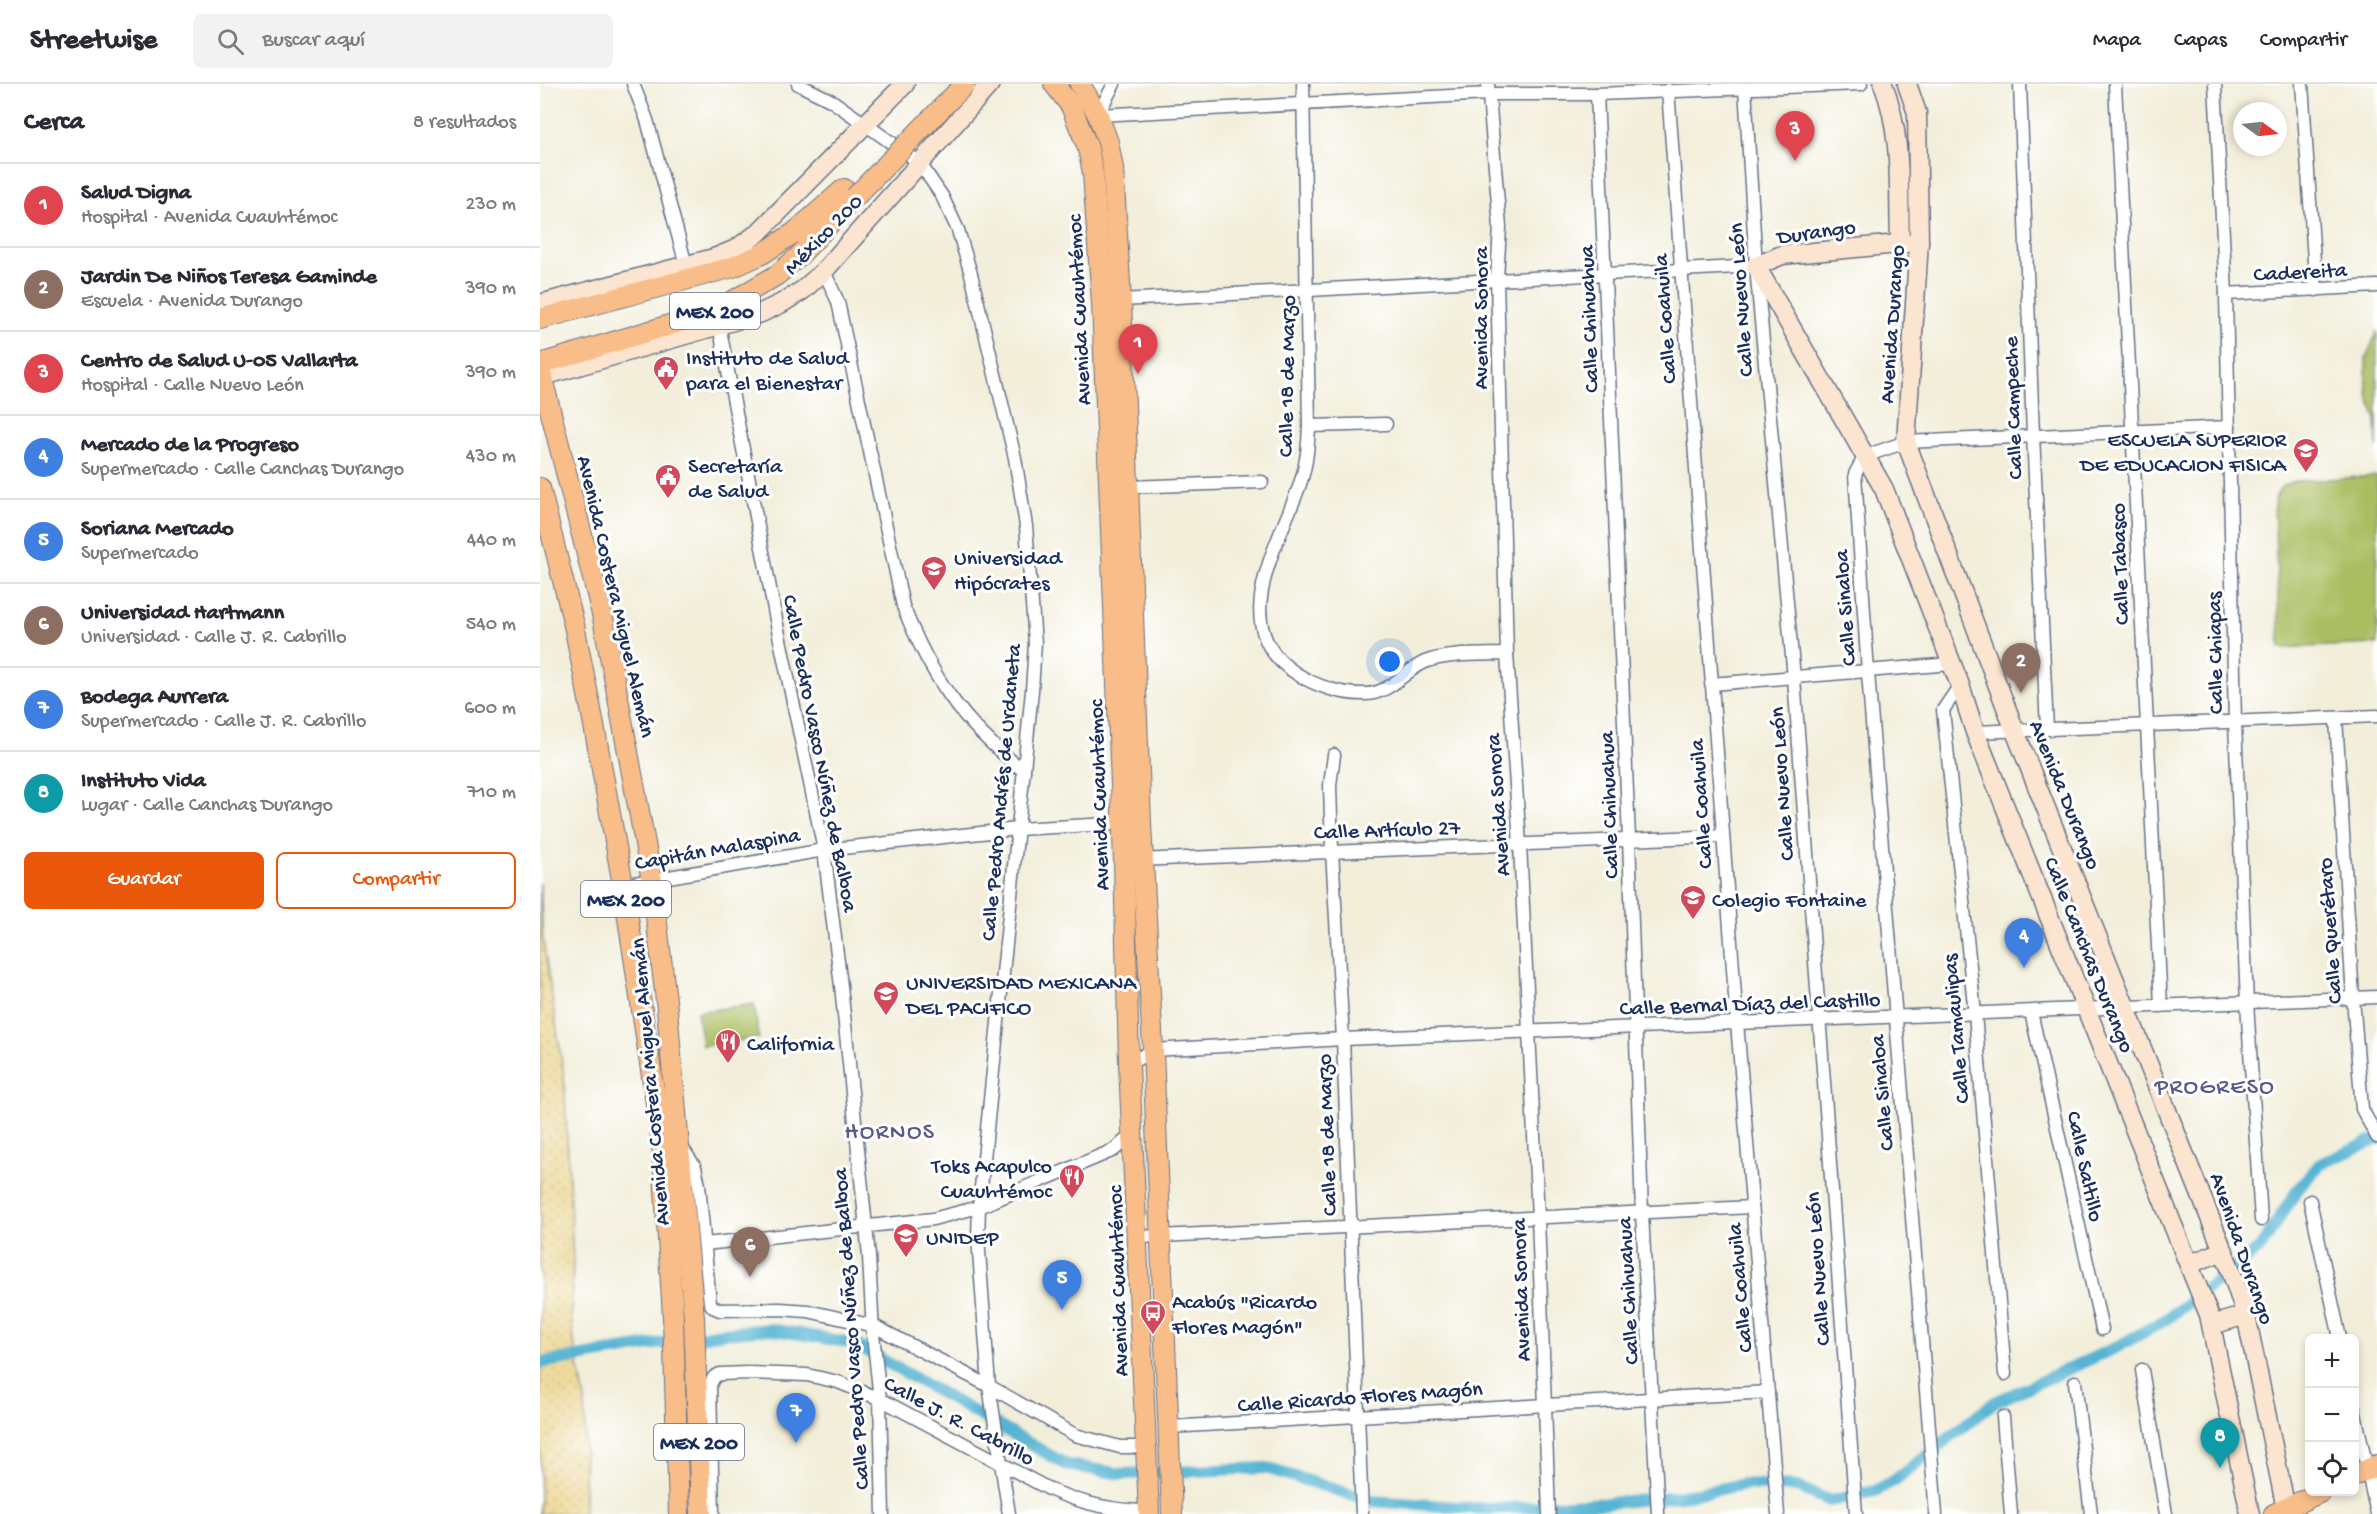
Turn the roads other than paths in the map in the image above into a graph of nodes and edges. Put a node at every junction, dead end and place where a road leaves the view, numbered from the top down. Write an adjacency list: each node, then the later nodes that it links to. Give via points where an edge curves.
1 (633, 84): 29 (street, via 647,120)
2 (798, 84): 24 (street, Calle Pedro Andrés de Urdaneta)
3 (905, 84): 24 (main road, México 200)
4 (947, 84): 26 (main road, México 200 / MEX 200)
5 (965, 84): 26 (main road, México 200 / MEX 200, bridge)
6 (990, 84): 25 (main road, México 200)
7 (1054, 84): 69 (main road, Avenida Cuauhtémoc, via 1080,125 1093,173)
8 (1080, 84): 23 (main road, Avenida Cuauhtémoc)
9 (1114, 84): 23 (street)
10 (1303, 84): 22 (street, Calle 18 de Marzo)
11 (1861, 84): 18 (street)
12 (1883, 84): 28 (main road, via 1897,138)
13 (1907, 84): 27 (main road, Avenida Durango, via 1917,113)
14 (2020, 84): 48 (street, Calle Campeche)
15 (2115, 84): 47 (street, Calle Tabasco)
16 (2215, 84): 38 (street, Calle Chiapas)
17 (2302, 84): 36 (street)
18 (1745, 88): 20 (street); 30 (street, Calle Nuevo León)
19 (1488, 89): 21 (street); 22 (street); 34 (street, Avenida Sonora, via 1500,227)
20 (1668, 90): 21 (street); 32 (street, Calle Coahuila)
21 (1597, 94): 33 (street, Calle Chihuahua)
22 (1304, 104): 23 (street); 37 (street, Calle 18 de Marzo)
23 (1098, 115): 39 (main road, Avenida Cuauhtémoc, via 1113,168)
24 (866, 123): 25 (street, Calle Pedro Andrés de Urdaneta); 29 (main road, México 200, via 758,233 736,249)
25 (919, 162): 31 (main road, México 200); 68 (street, Calle Pedro Andrés de Urdaneta, via 942,196 958,230 1015,458 1026,526 1035,643)
26 (850, 193): 41 (main road, MEX 200, via 762,254 733,267); 43 (main road, MEX 200, via 799,256 777,275 716,311)
27 (1920, 242): 28 (main road, Durango); 49 (main road, Avenida Durango)
28 (1900, 244): 30 (main road, Durango, via 1782,255)
29 (686, 265): 40 (main road, México 200)
30 (1755, 266): 32 (street); 50 (main road, Avenida Durango); 57 (street, Calle Nuevo León)
31 (824, 270): 42 (main road, México 200, via 782,303); 68 (street, via 838,302 891,561 917,642 942,688 963,715)
32 (1680, 270): 33 (street); 58 (street, Calle Coahuila)
33 (1606, 273): 34 (street); 72 (street, Calle Chihuahua)
34 (1497, 279): 37 (street); 54 (street, Avenida Sonora)
35 (2377, 286): 36 (street, Cadereita)
36 (2316, 290): 38 (street, Cadereita)
37 (1307, 291): 39 (street); 45 (street, Calle 18 de Marzo)
38 (2226, 294): 46 (street, Calle Chiapas)
39 (1121, 300): 52 (main road, Avenida Cuauhtémoc)
40 (540, 304)
41 (540, 319)
42 (719, 325): 43 (main road, México 200); 74 (street, Calle Pedro Vasco Núñez de Balboa)
43 (541, 372): 78 (main road, Avenida Costera Miguel Alemán / MEX 200, via 603,618)
44 (1386, 424): 45 (street)
45 (1309, 426): 54 (street, Calle 18 de Marzo, via 1308,459 1266,567 1261,593 1261,621 1270,649 1283,665 1306,680 1344,693 1367,694 1392,686 1426,662 1440,658)
46 (2229, 427): 47 (street); 62 (street, Calle Chiapas)
47 (2134, 431): 48 (street); 63 (street, Calle Tabasco)
48 (2033, 434): 49 (street); 64 (street, Calle Campeche)
49 (1906, 442): 50 (street); 65 (main road, Avenida Durango)
50 (1865, 456): 55 (main road, Calle Canchas Durango, via 1884,489); 56 (street, Calle Sinaloa, via 1855,474)
51 (1262, 482): 52 (street)
52 (1129, 487): 69 (main road, Avenida Cuauhtémoc)
53 (540, 488): 79 (main road, Avenida Costera Miguel Alemán / MEX 200, via 574,625)
54 (1507, 654): 73 (street, Avenida Sonora)
55 (1951, 664): 56 (street); 59 (main road, Calle Canchas Durango)
56 (1868, 673): 57 (street); 88 (street, Calle Sinaloa)
57 (1794, 678): 58 (street); 89 (street, Calle Nuevo León)
58 (1711, 684): 71 (street, Calle Coahuila)
59 (1960, 685): 66 (main road, Calle Canchas Durango); 87 (street, Calle Tamaulipas, via 1943,710)
60 (2377, 716): 61 (street)
61 (2336, 718): 62 (street); 81 (street, Calle Querétaro)
62 (2235, 723): 63 (street); 82 (street, Calle Chiapas)
63 (2146, 726): 64 (street); 83 (street, Calle Tabasco)
64 (2047, 729): 65 (street)
65 (2015, 731): 66 (street); 84 (main road, Avenida Durango)
66 (1976, 732): 85 (main road, Calle Canchas Durango)
67 (1334, 755): 75 (street, Calle 18 de Marzo, via 1330,785)
68 (1024, 771): 70 (street, Calle Pedro Andrés de Urdaneta)
69 (1132, 823): 70 (street, Capitán Malaspina); 76 (main road, Avenida Cuauhtémoc); 77 (main road, Avenida Cuauhtémoc)
70 (1017, 829): 74 (street, Capitán Malaspina); 100 (street, Calle Pedro Andrés de Urdaneta)
71 (1723, 836): 72 (street, Calle Artículo 27); 90 (street, Calle Coahuila)
72 (1629, 838): 73 (street, Calle Artículo 27); 91 (street, Calle Chihuahua)
73 (1520, 844): 75 (street, Calle Artículo 27); 92 (street, Avenida Sonora)
74 (824, 850): 78 (street, Capitán Malaspina); 105 (street, Calle Pedro Vasco Núñez de Balboa)
75 (1332, 851): 76 (street, Calle Artículo 27); 93 (street, Calle 18 de Marzo)
76 (1144, 860): 77 (street, Calle Artículo 27); 94 (main road, Avenida Cuauhtémoc)
77 (1124, 861): 95 (main road, Avenida Cuauhtémoc)
78 (652, 881): 79 (street, Capitán Malaspina); 98 (main road, Avenida Costera Miguel Alemán / MEX 200, via 668,1009)
79 (623, 885): 138 (main road, Avenida Costera Miguel Alemán / MEX 200, via 662,1143 673,1317)
80 (2377, 997): 81 (street, Calle Bernal Díaz del Castillo)
81 (2353, 998): 82 (street, Calle Bernal Díaz del Castillo); 97 (street, Calle Querétaro, via 2362,1109)
82 (2247, 1003): 83 (street, Calle Bernal Díaz del Castillo); 104 (street, Calle Chiapas)
83 (2161, 1006): 84 (street, Calle Bernal Díaz del Castillo)
84 (2127, 1007): 85 (street, Calle Bernal Díaz del Castillo); 110 (main road, Avenida Durango)
85 (2087, 1009): 86 (street, Calle Bernal Díaz del Castillo); 111 (main road, Calle Canchas Durango)
86 (2031, 1012): 87 (street, Calle Bernal Díaz del Castillo); 114 (street, Calle Saltillo)
87 (1975, 1014): 88 (street, Calle Bernal Díaz del Castillo); 119 (street, Calle Tamaulipas)
88 (1895, 1017): 89 (street, Calle Bernal Díaz del Castillo); 147 (street, Calle Sinaloa)
89 (1818, 1021): 90 (street, Calle Bernal Díaz del Castillo); 146 (street, Calle Nuevo León)
90 (1737, 1023): 91 (street, Calle Bernal Díaz del Castillo); 101 (street, Calle Coahuila)
91 (1636, 1028): 92 (street, Calle Bernal Díaz del Castillo); 102 (street, Calle Chihuahua)
92 (1529, 1032): 93 (street, Calle Bernal Díaz del Castillo); 103 (street, Avenida Sonora)
93 (1343, 1039): 94 (street, Calle Bernal Díaz del Castillo); 106 (street, Calle 18 de Marzo)
94 (1153, 1050): 95 (street, Calle Bernal Díaz del Castillo); 107 (main road, Avenida Cuauhtémoc)
95 (1130, 1064): 96 (main road, Avenida Cuauhtémoc)
96 (1134, 1133): 100 (street, via 1114,1150); 108 (main road, Avenida Cuauhtémoc)
97 (2377, 1137)
98 (678, 1141): 109 (street, via 695,1167); 118 (main road, Avenida Costera Miguel Alemán / MEX 200, via 694,1318)
99 (2310, 1201): 116 (street)
100 (979, 1207): 105 (street, via 933,1219); 121 (street, Calle Pedro Andrés de Urdaneta)
101 (1752, 1207): 102 (street); 123 (street, Calle Coahuila)
102 (1642, 1214): 103 (street); 124 (street, Calle Chihuahua)
103 (1538, 1218): 106 (street); 125 (street, Avenida Sonora)
104 (2262, 1220)
105 (865, 1227): 109 (street); 115 (street, Calle Pedro Vasco Núñez de Balboa)
106 (1349, 1228): 107 (street); 126 (street, Calle 18 de Marzo)
107 (1161, 1236): 108 (street); 128 (main road, Avenida Cuauhtémoc)
108 (1139, 1237): 130 (main road, Avenida Cuauhtémoc)
109 (705, 1244): 115 (street, Calle J. R. Cabrillo, via 713,1308 808,1311)
110 (2227, 1260): 111 (main road); 112 (main road, Avenida Durango)
111 (2188, 1264): 113 (main road, Calle Canchas Durango)
112 (2244, 1308): 113 (main road); 136 (main road, Avenida Durango)
113 (2211, 1320): 151 (main road, Calle Canchas Durango)
114 (2102, 1329)
115 (873, 1330): 121 (street, Calle J. R. Cabrillo); 122 (street, Calle Pedro Vasco Núñez de Balboa)
116 (2339, 1334)
117 (2142, 1370): 150 (street)
118 (705, 1374): 122 (street, Calle J. R. Cabrillo, via 807,1376); 139 (main road, Avenida Costera Miguel Alemán / MEX 200); 140 (street, via 710,1385)
119 (2005, 1374)
120 (2074, 1382): 149 (street)
121 (989, 1386): 130 (street, Calle J. R. Cabrillo, via 1075,1435); 131 (street, Calle Pedro Andrés de Urdaneta)
122 (879, 1392): 131 (street, Calle J. R. Cabrillo); 141 (street, Calle Pedro Vasco Núñez de Balboa)
123 (1768, 1392): 124 (street, Calle Ricardo Flores Magón); 145 (street, Calle Coahuila)
124 (1653, 1398): 125 (street, Calle Ricardo Flores Magón); 137 (street, Calle Chihuahua)
125 (1545, 1404): 126 (street, Calle Ricardo Flores Magón); 144 (street, Avenida Sonora)
126 (1359, 1416): 128 (street, Calle Ricardo Flores Magón); 134 (street, Calle 18 de Marzo)
127 (2002, 1417): 148 (street)
128 (1169, 1427): 143 (main road, Avenida Cuauhtémoc)
129 (2359, 1431): 132 (street)
130 (1147, 1452): 135 (main road, Avenida Cuauhtémoc)
131 (999, 1458): 135 (street, Calle J. R. Cabrillo, via 1073,1500 1101,1508); 142 (street, Calle Pedro Andrés de Urdaneta)
132 (2366, 1470): 152 (street)
133 (2312, 1496): 136 (main road)
134 (1362, 1510)
135 (1149, 1512)
136 (2282, 1512)
137 (1658, 1513)
138 (679, 1514)
139 (701, 1514)
140 (713, 1514)
141 (882, 1514)
142 (1009, 1514)
143 (1172, 1514)
144 (1549, 1514)
145 (1778, 1514)
146 (1856, 1514)
147 (1936, 1514)
148 (2012, 1514)
149 (2091, 1514)
150 (2166, 1514)
151 (2250, 1514)
152 (2377, 1514)

